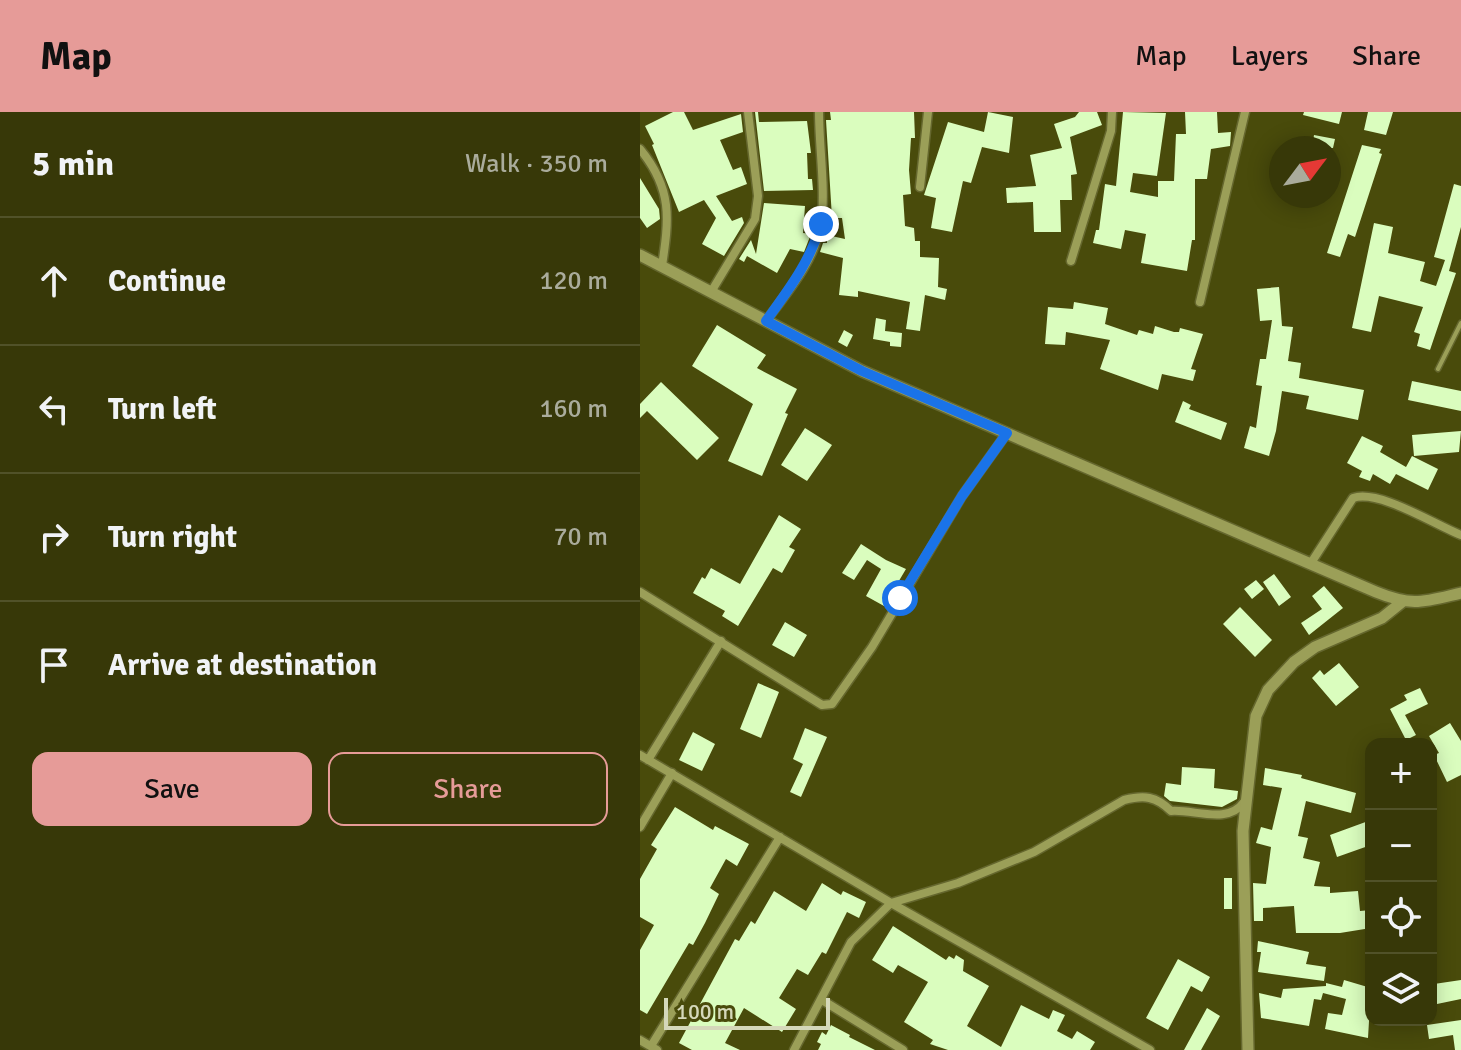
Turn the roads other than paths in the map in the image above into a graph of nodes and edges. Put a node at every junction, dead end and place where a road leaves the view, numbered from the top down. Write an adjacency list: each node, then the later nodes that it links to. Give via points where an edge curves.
1 (748, 112): 11 (street, via 758,196 755,219)
2 (819, 112): 13 (street, via 821,224 793,287)
3 (928, 112): 7 (street)
4 (1112, 112): 9 (street, via 1111,131)
5 (1245, 112): 12 (street)
6 (640, 149): 10 (street, via 666,201 669,221)
7 (920, 187)
8 (640, 255): 10 (street)
9 (1071, 261)
10 (662, 266): 11 (street)
11 (711, 292): 13 (street)
12 (1200, 302)
13 (766, 321): 16 (street, via 862,371)
14 (1461, 323): 15 (lane)
15 (1438, 369)
16 (1007, 433): 18 (street); 24 (street, via 832,704 822,705)
17 (1461, 535): 18 (street, via 1389,502 1359,496)
18 (1311, 563): 20 (street)
19 (640, 592): 24 (street)
20 (1376, 592): 22 (street); 23 (street)
21 (1461, 593): 22 (street)
22 (1402, 602): 23 (street)
23 (1382, 618): 27 (street, via 1315,647 1268,690 1256,716)
24 (721, 641): 25 (street)
25 (644, 758): 26 (street)
26 (672, 773): 28 (street); 29 (street)
27 (1247, 798): 30 (street, via 1240,808 1215,816 1171,811 1158,799 1124,800 1034,852); 37 (street, via 1243,847)
28 (640, 827)
29 (780, 837): 30 (street); 33 (street)
30 (891, 903): 31 (street, via 851,942); 36 (street)
31 (822, 1000): 34 (street); 35 (street)
32 (640, 1040): 33 (street)
33 (654, 1048)
34 (794, 1050)
35 (903, 1050)
36 (1150, 1050)
37 (1248, 1050)

